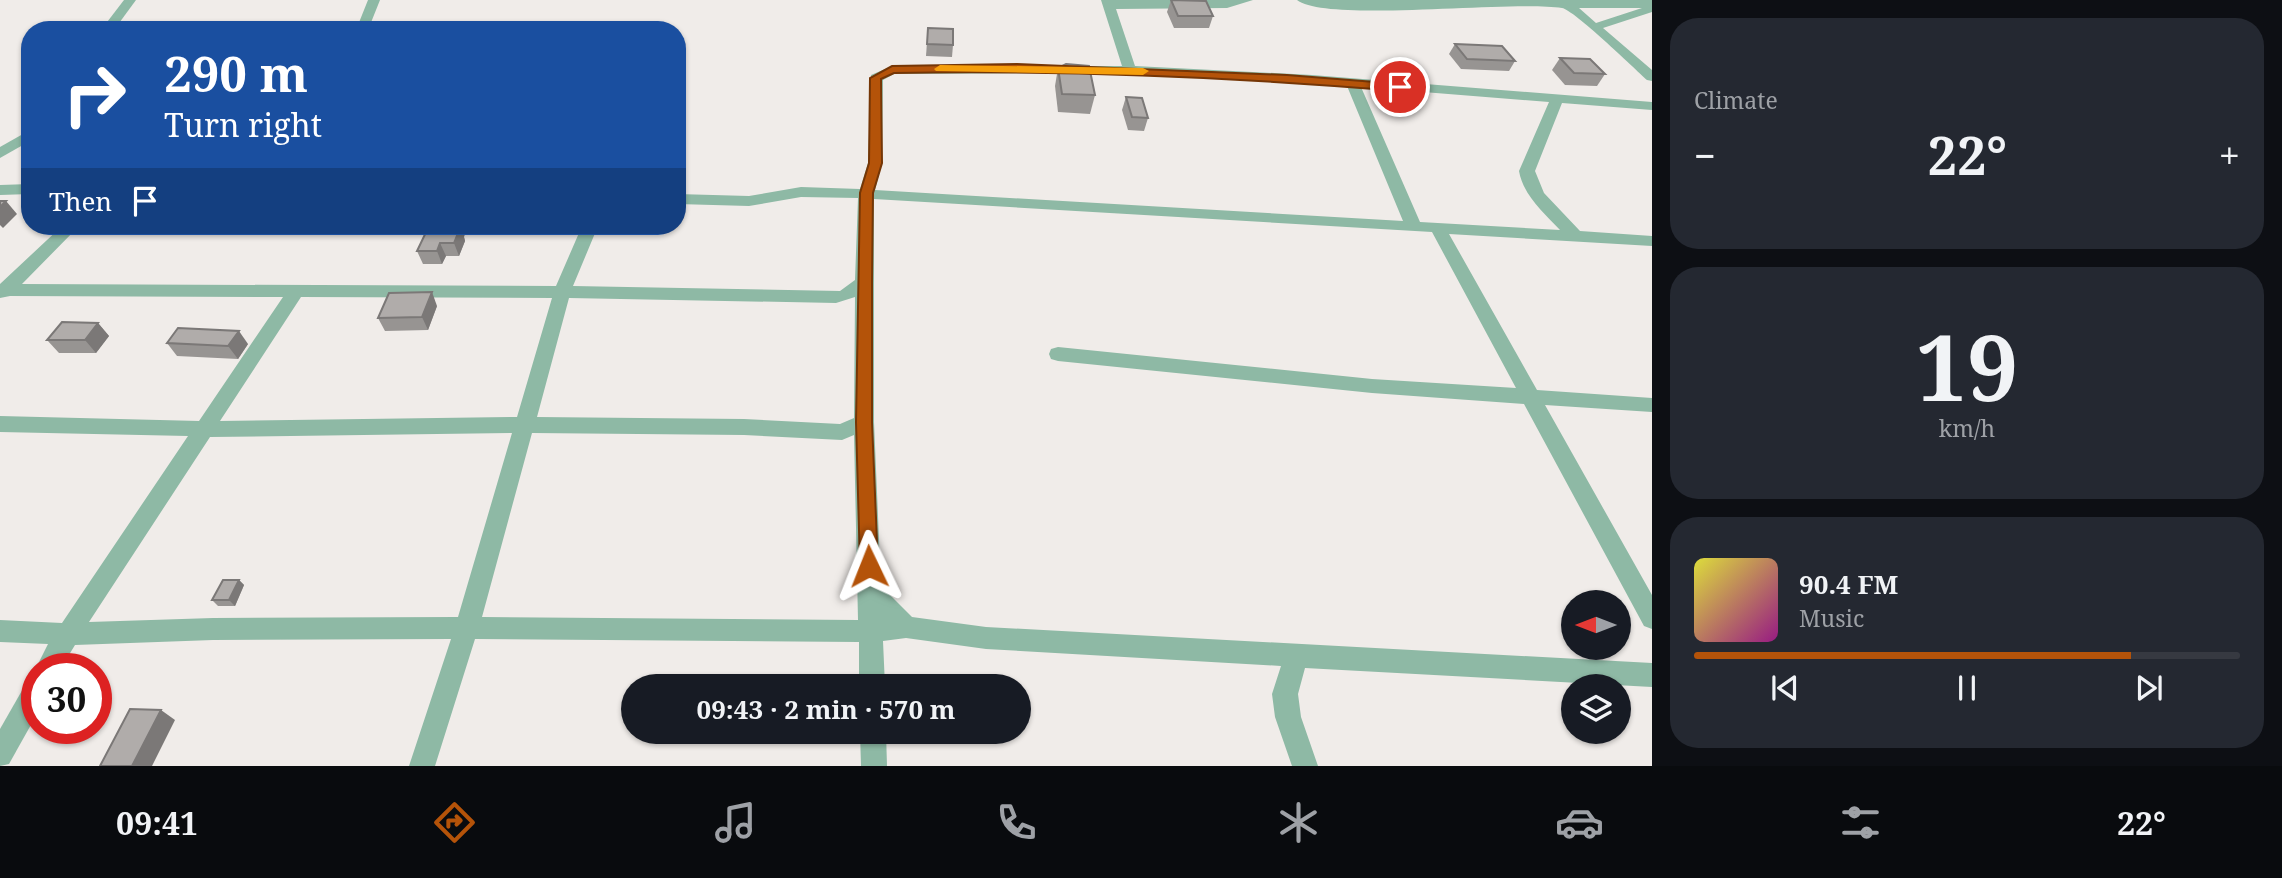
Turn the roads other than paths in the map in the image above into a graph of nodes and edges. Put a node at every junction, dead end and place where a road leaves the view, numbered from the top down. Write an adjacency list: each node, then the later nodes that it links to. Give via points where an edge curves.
1 (130, 0): 8 (street)
2 (374, 0): 9 (street)
3 (1247, 0): 6 (street, via 1227,4)
4 (1303, 0): 5 (street, via 1342,5)
5 (1565, 1): 7 (street); 10 (street)
6 (1108, 3): 11 (street)
7 (1652, 6): 10 (street)
8 (114, 21)
9 (366, 21)
10 (1595, 27): 12 (street)
11 (1130, 71): 13 (street); 20 (street, via 1004,68 885,72 876,78 875,163)
12 (1652, 77)
13 (1353, 83): 14 (street); 22 (street)
14 (1557, 99): 15 (street); 26 (street, via 1527,168 1528,179)
15 (1652, 106)
16 (21, 140): 17 (street)
17 (0, 154)
18 (21, 189): 19 (street)
19 (0, 190)
20 (866, 193): 21 (street, via 800,192 749,201); 22 (street); 28 (street)
21 (686, 199)
22 (1414, 226): 23 (street)
23 (1438, 228): 26 (street); 33 (street)
24 (62, 235): 30 (street)
25 (586, 235): 31 (street)
26 (1576, 237): 27 (street)
27 (1652, 241)
28 (864, 283): 31 (street, via 836,297); 35 (street)
29 (296, 291): 30 (street); 31 (street); 38 (street)
30 (2, 292)
31 (562, 292): 37 (street)
32 (1058, 354): 33 (street, via 1372,386)
33 (1531, 396): 34 (street); 42 (street)
34 (1652, 405)
35 (864, 422): 39 (street); 40 (street)
36 (0, 424): 38 (street)
37 (527, 425): 38 (street); 39 (street); 44 (street)
38 (206, 429): 47 (street)
39 (842, 432): 40 (street)
40 (865, 445): 41 (street)
41 (870, 591): 43 (street); 46 (street)
42 (1652, 618)
43 (906, 627): 46 (street); 49 (street, via 986,638)
44 (467, 628): 46 (street); 47 (street); 55 (street)
45 (0, 631): 47 (street)
46 (871, 631): 50 (street)
47 (68, 634): 48 (street)
48 (57, 653)
49 (1297, 654): 51 (street); 57 (street, via 1285,694)
50 (872, 674)
51 (1652, 675)
52 (21, 718): 54 (street)
53 (873, 744): 56 (street)
54 (0, 755)
55 (422, 766)
56 (874, 766)
57 (1305, 766)

